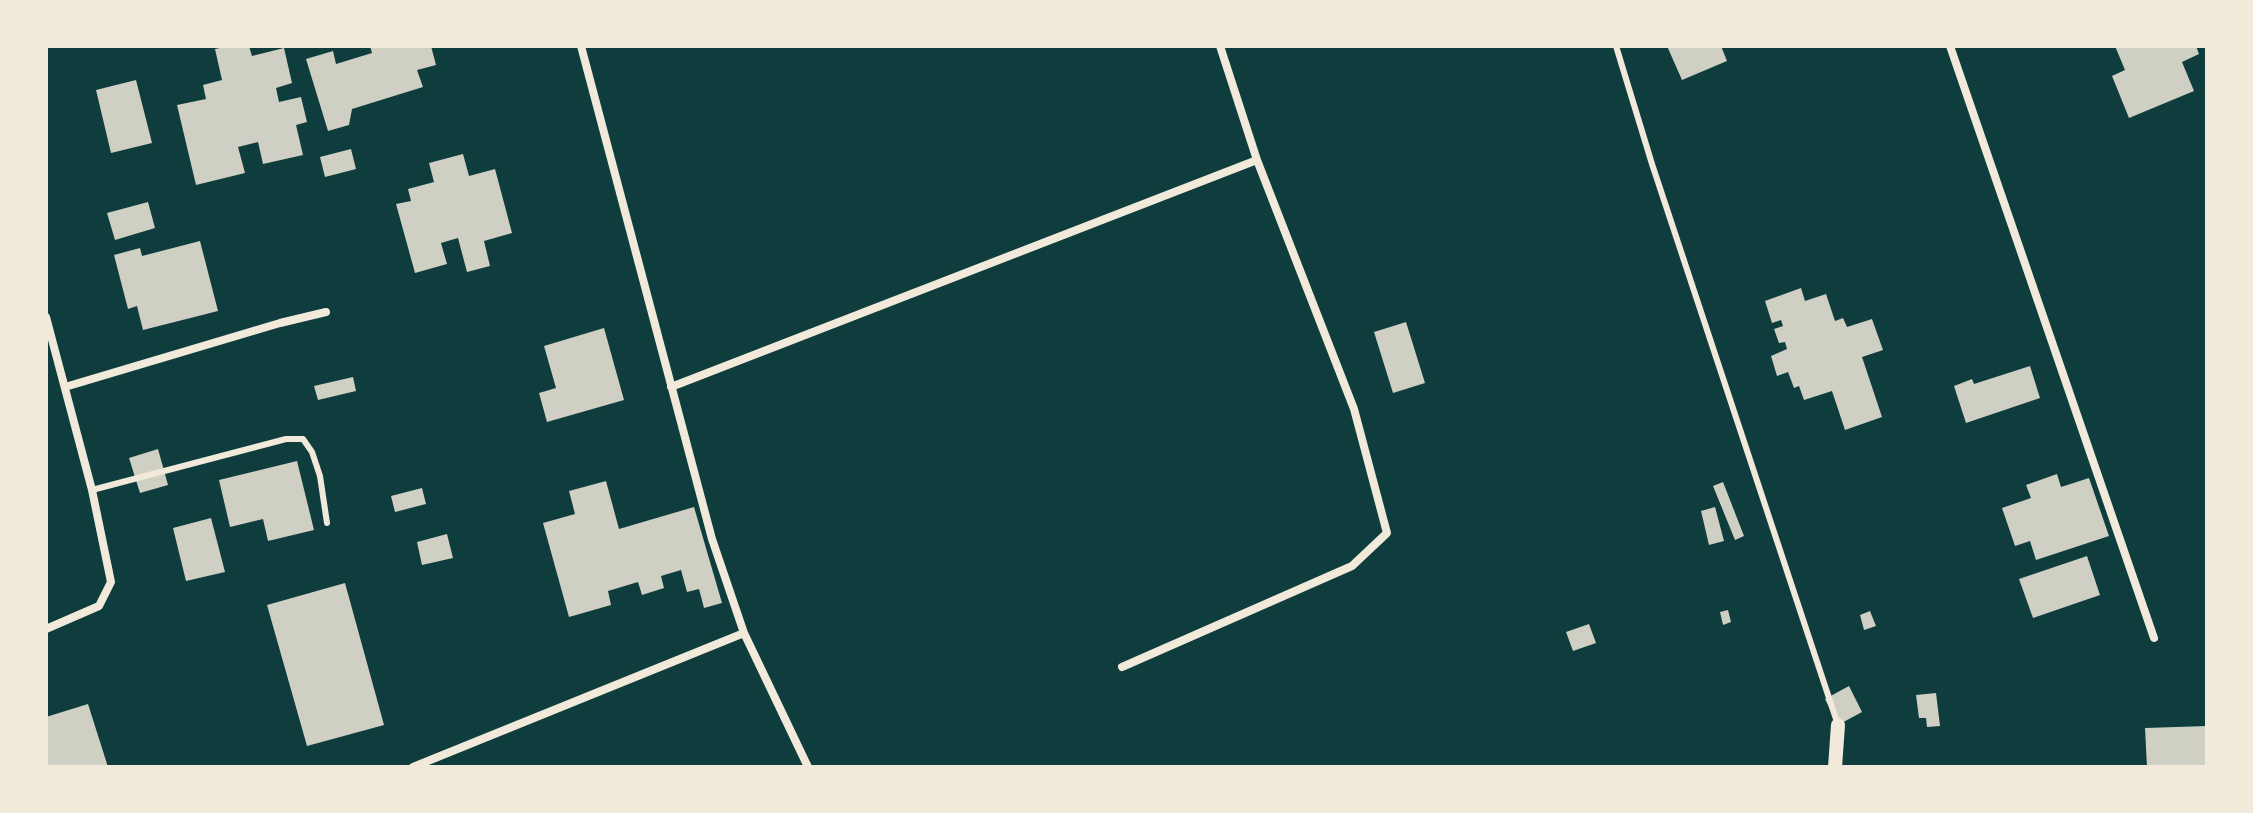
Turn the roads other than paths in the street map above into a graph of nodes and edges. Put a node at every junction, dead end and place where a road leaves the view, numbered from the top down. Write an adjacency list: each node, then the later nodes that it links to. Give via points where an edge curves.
1 (581, 46): 9 (street)
2 (1220, 46): 5 (street)
3 (1616, 46): 16 (lane)
4 (1950, 46): 14 (street)
5 (1257, 160): 9 (street); 15 (street, via 1354,409 1387,533 1352,566)
6 (326, 312): 8 (street)
7 (46, 317): 8 (street)
8 (65, 387): 10 (street)
9 (671, 387): 13 (street)
10 (92, 490): 11 (lane, via 303,439 320,476); 12 (street, via 111,582 99,606)
11 (327, 523)
12 (46, 629)
13 (744, 633): 17 (street); 18 (street)
14 (2154, 638)
15 (1122, 667)
16 (1838, 725): 19 (street)
17 (413, 767)
18 (808, 767)
19 (1835, 767)

